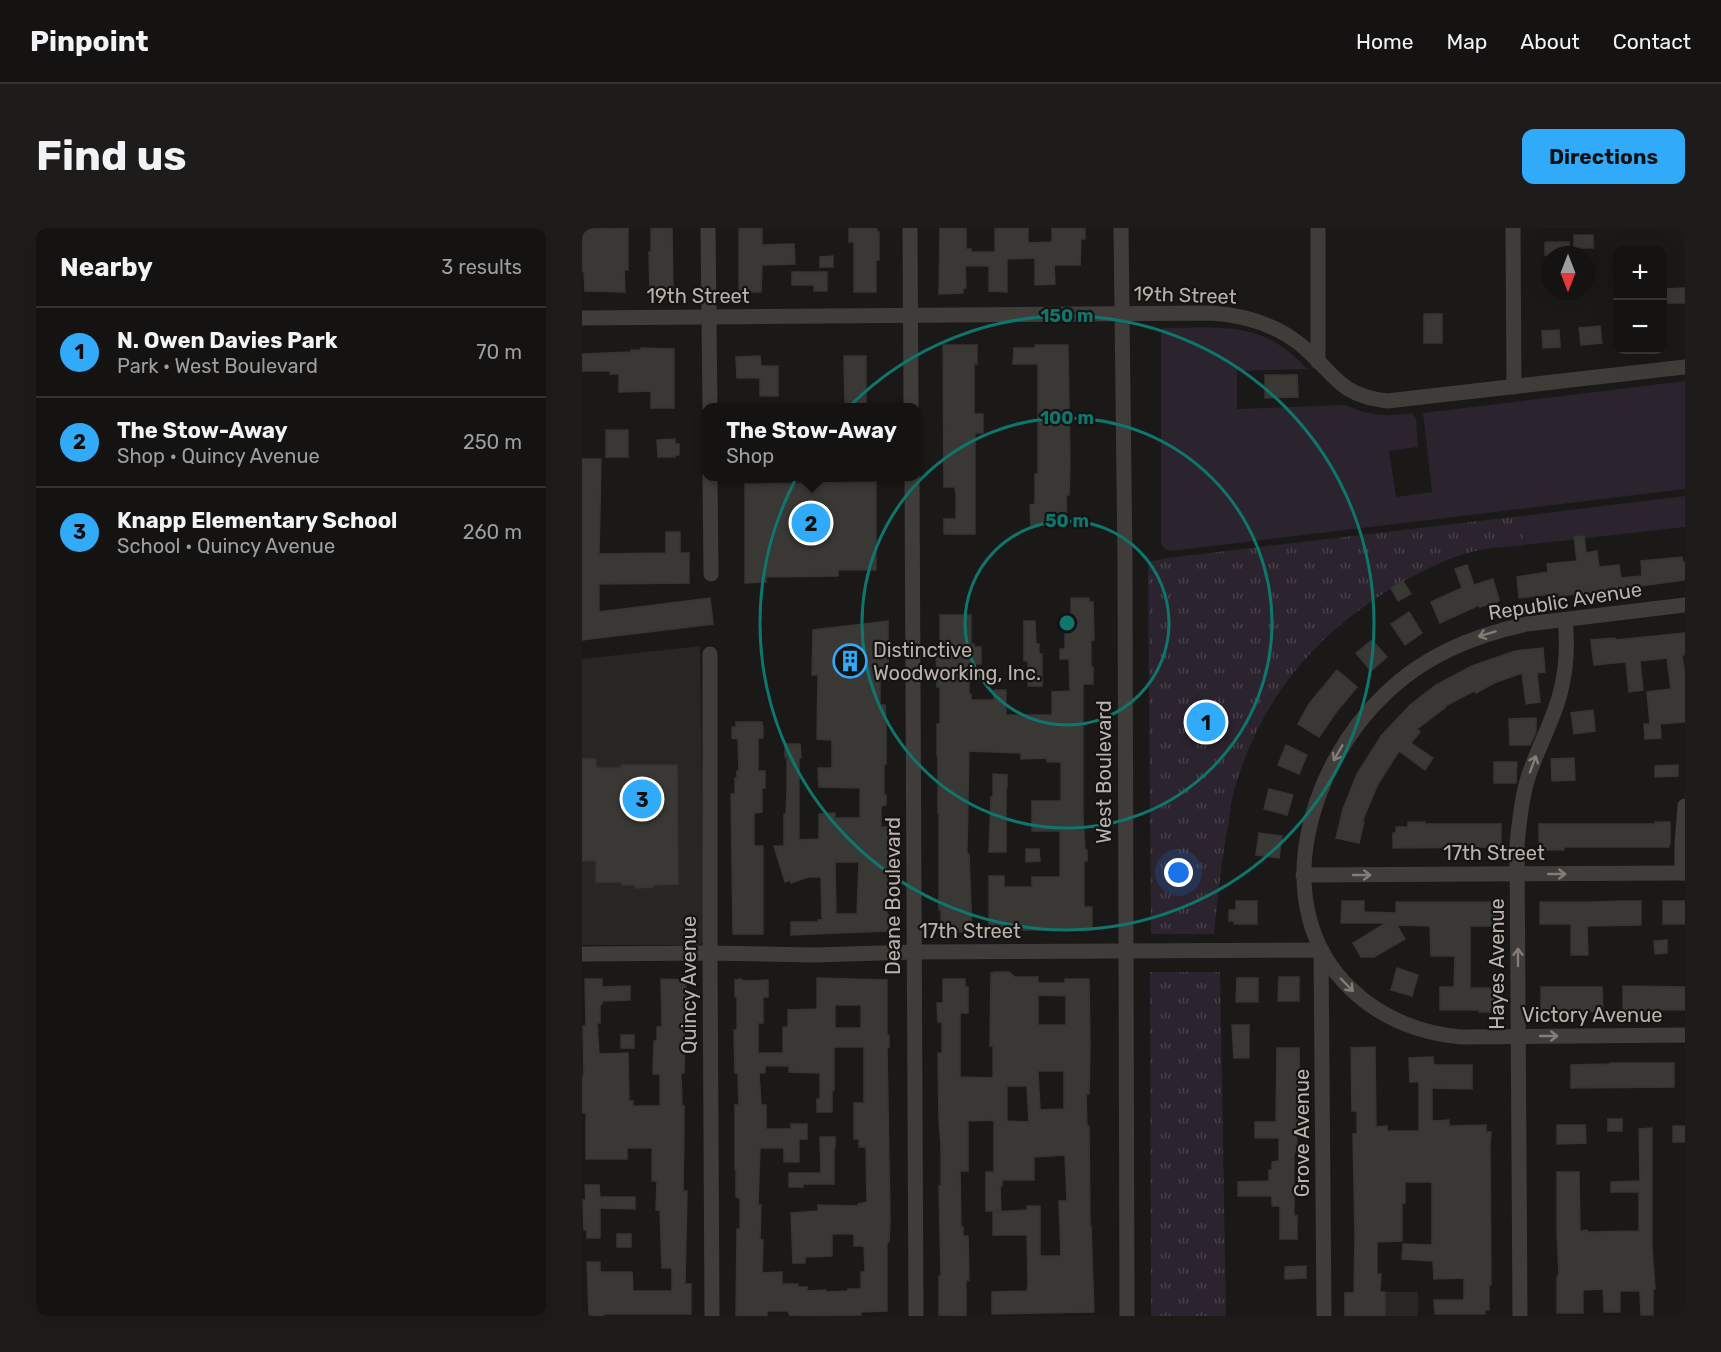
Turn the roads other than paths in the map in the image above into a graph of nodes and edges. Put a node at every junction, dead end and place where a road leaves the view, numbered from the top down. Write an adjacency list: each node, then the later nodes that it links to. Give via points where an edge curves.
1 (708, 228): 9 (street)
2 (910, 228): 7 (street)
3 (1121, 228): 6 (street, West Boulevard)
4 (1318, 228): 10 (street)
5 (1513, 228): 12 (street)
6 (1122, 314): 7 (street, 19th Street); 10 (street, 19th Street, via 1211,313 1243,317 1277,329); 26 (street, West Boulevard)
7 (910, 315): 9 (street, 19th Street); 14 (street)
8 (582, 318): 9 (street, 19th Street)
9 (710, 318): 13 (street)
10 (1318, 362): 12 (street, 19th Street, via 1334,380 1372,399 1400,401)
11 (1685, 366): 12 (street, 19th Street)
12 (1514, 387)
13 (710, 403)
14 (911, 403)
15 (710, 481): 17 (street)
16 (912, 481): 27 (street, Deane Boulevard)
17 (711, 574)
18 (1685, 605): 19 (street, Republic Avenue)
19 (1565, 620): 23 (street, Hayes Avenue, one-way to 19, via 1522,803 1563,680 1568,645); 24 (street, Republic Avenue, one-way to 24, via 1505,629 1461,643 1421,664 1386,693 1355,727 1326,776 1314,808)
20 (710, 654): 28 (street, Quincy Avenue)
21 (1685, 806): 22 (street)
22 (1683, 873): 23 (street, 17th Street, one-way to 22)
23 (1517, 874): 24 (street, 17th Street, one-way to 23); 31 (street, Hayes Avenue, one-way to 23)
24 (1303, 875): 25 (street, Victory Avenue, via 1309,917)
25 (1321, 950): 26 (street, 17th Street); 31 (street, Victory Avenue, one-way to 31, via 1357,995 1406,1025 1447,1035); 35 (street, Grove Avenue)
26 (1125, 951): 27 (street, 17th Street); 34 (street, West Boulevard)
27 (914, 952): 28 (street, 17th Street); 33 (street, Deane Boulevard)
28 (710, 953): 29 (street, 17th Street); 32 (street, Quincy Avenue)
29 (582, 954)
30 (1685, 1035): 31 (street, Victory Avenue, one-way to 30)
31 (1518, 1036): 36 (street, Hayes Avenue)
32 (712, 1316)
33 (916, 1316)
34 (1127, 1316)
35 (1324, 1316)
36 (1520, 1316)

